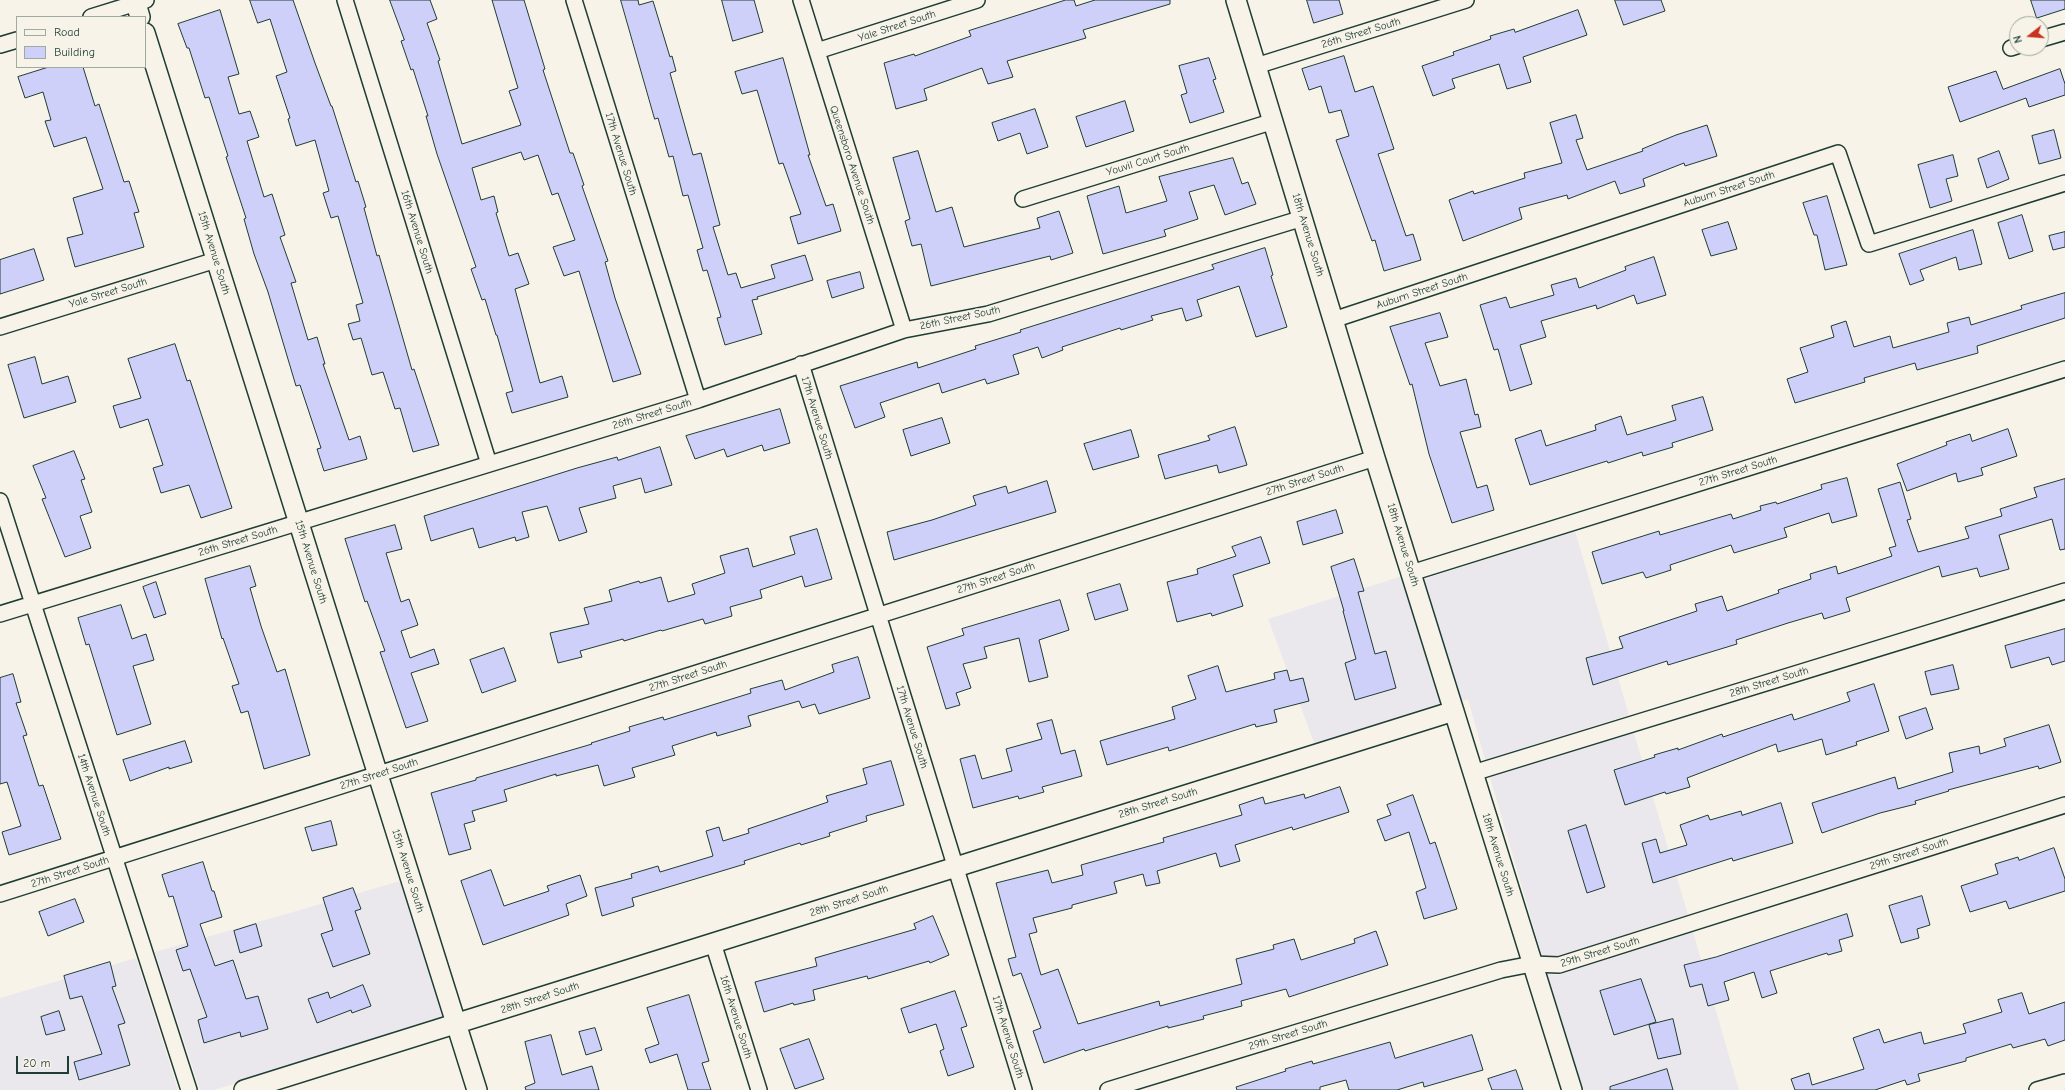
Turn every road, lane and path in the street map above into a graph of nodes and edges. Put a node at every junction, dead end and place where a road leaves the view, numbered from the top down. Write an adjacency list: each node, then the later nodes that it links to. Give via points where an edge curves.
1 (345, 0): 28 (street, 16th Avenue South)
2 (574, 0): 26 (street, 17th Avenue South)
3 (801, 0): 14 (street, Queensboro Avenue South)
4 (977, 0): 14 (street, Yale Street South)
5 (1236, 0): 15 (street, 18th Avenue South)
6 (1466, 0): 15 (street, 26th Street South)
7 (139, 5): 8 (street)
8 (95, 16)
9 (2065, 32): 11 (street)
10 (146, 36): 20 (street, 15th Avenue South)
11 (2049, 37)
12 (16, 40): 13 (street)
13 (0, 45)
14 (817, 51): 23 (street, Queensboro Avenue South)
15 (1256, 66): 16 (street, 18th Avenue South)
16 (1274, 121): 18 (street, Youvil Court South); 19 (street, 18th Avenue South)
17 (2065, 183): 21 (street, Auburn Street South, via 1869,244 1838,153)
18 (1023, 199)
19 (1303, 218): 21 (street, 18th Avenue South); 23 (street, 26th Street South, via 988,314)
20 (216, 260): 22 (street, Yale Street South); 30 (street, 15th Avenue South)
21 (1334, 320): 27 (street, 18th Avenue South)
22 (0, 327)
23 (904, 330): 24 (street, 26th Street South)
24 (801, 364): 26 (street, 26th Street South); 35 (street, 17th Avenue South)
25 (2065, 369): 31 (street, 27th Street South)
26 (698, 400): 28 (street, 26th Street South)
27 (1375, 458): 31 (street, 18th Avenue South); 35 (street, 27th Street South)
28 (489, 464): 30 (street, 26th Street South)
29 (0, 500): 33 (street, 14th Avenue South)
30 (299, 522): 33 (street, 26th Street South); 38 (street, 15th Avenue South)
31 (1411, 573): 36 (street, 18th Avenue South)
32 (2065, 591): 37 (street, 28th Street South)
33 (33, 604): 34 (street, 26th Street South); 40 (street, 14th Avenue South)
34 (0, 614)
35 (878, 616): 38 (street, 27th Street South); 41 (street, 17th Avenue South)
36 (1454, 711): 37 (street, 18th Avenue South); 41 (street, 28th Street South)
37 (1473, 773): 44 (street, 18th Avenue South)
38 (378, 774): 40 (street, 27th Street South); 45 (street, 15th Avenue South)
39 (2065, 805): 44 (street, 29th Street South, via 1559,966)
40 (114, 858): 42 (street, 27th Street South); 47 (street, 14th Avenue South)
41 (956, 867): 43 (street, 28th Street South); 51 (street, 17th Avenue South)
42 (0, 894)
43 (714, 944): 45 (street, 28th Street South); 50 (street, 16th Avenue South)
44 (1532, 964): 52 (street, 29th Street South, via 1501,970); 53 (street, 18th Avenue South)
45 (456, 1025): 48 (street, 28th Street South); 49 (street, 15th Avenue South)
46 (2065, 1082): 54 (street)
47 (189, 1090)
48 (244, 1090)
49 (477, 1090)
50 (759, 1090)
51 (1024, 1090)
52 (1108, 1090)
53 (1572, 1090)
54 (2037, 1090)

